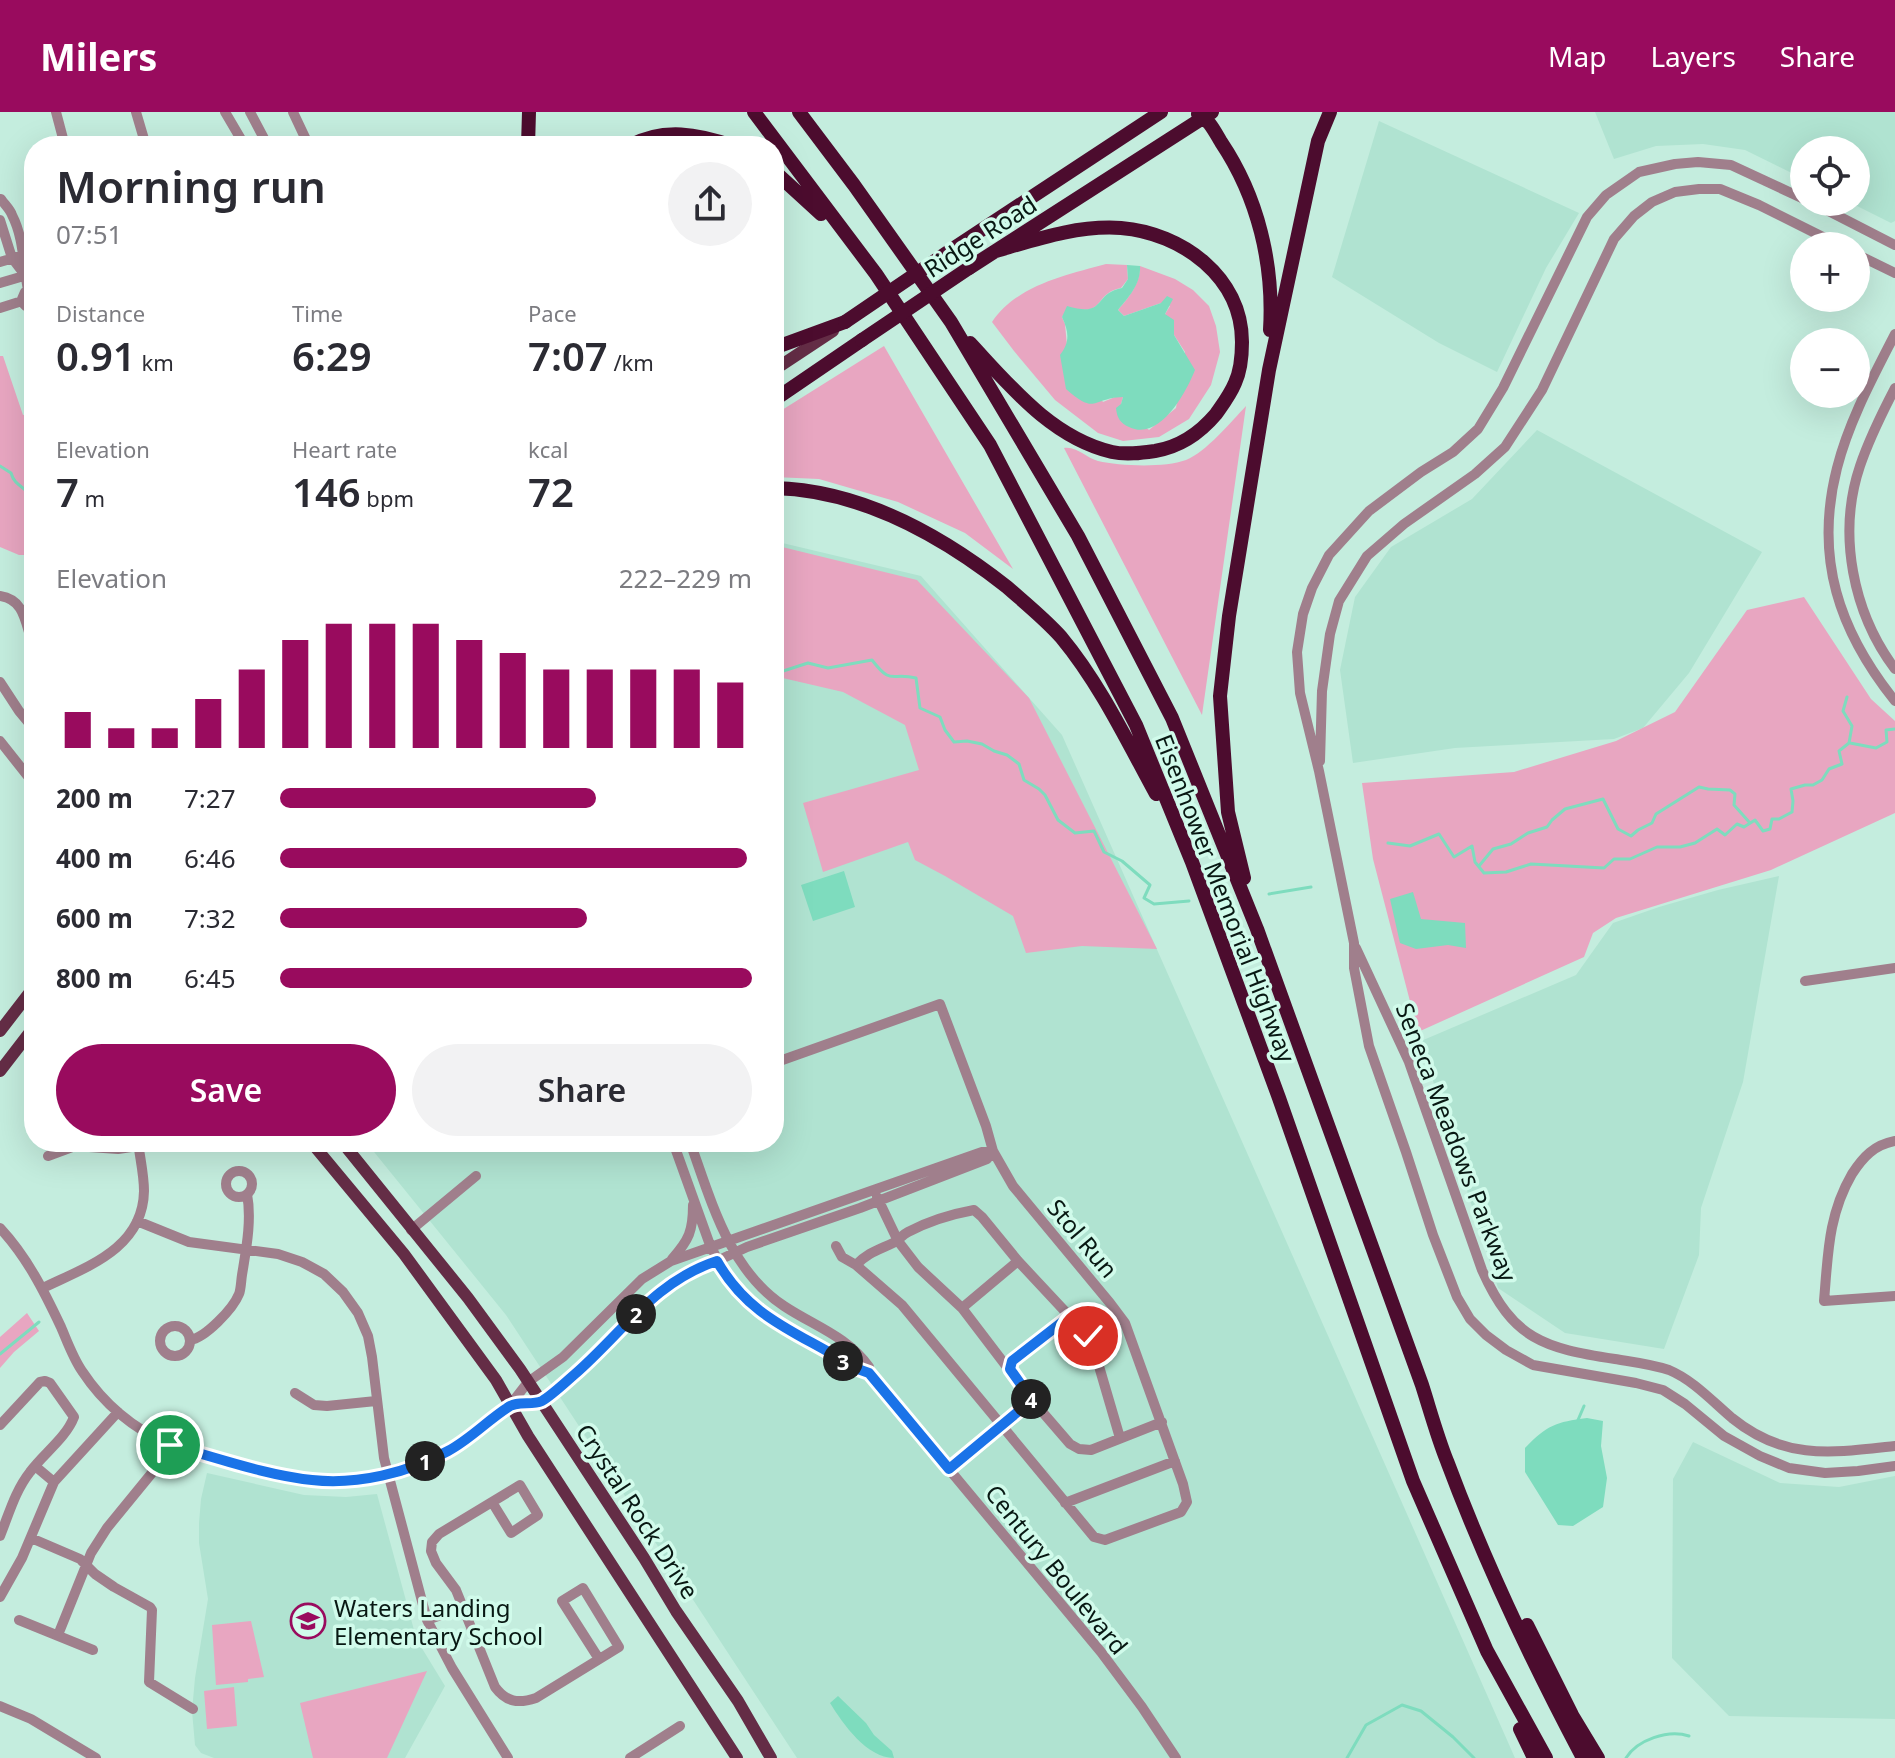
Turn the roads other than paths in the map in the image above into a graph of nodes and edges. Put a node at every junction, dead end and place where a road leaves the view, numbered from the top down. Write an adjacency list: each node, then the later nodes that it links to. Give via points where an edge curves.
1 (56, 112): 11 (street)
2 (136, 112): 12 (street)
3 (225, 112): 13 (street)
4 (250, 112): 14 (street)
5 (293, 112): 15 (street)
6 (754, 112): 18 (highway, Eisenhower Memorial Highway)
7 (799, 112): 44 (highway, Eisenhower Memorial Highway)
8 (1161, 112): 43 (highway, Ridge Road, bridge)
9 (1330, 112): 48 (highway, via 1318,141)
10 (1204, 114): 29 (highway, Ridge Road); 48 (highway, via 1251,197 1267,256)
11 (62, 136)
12 (143, 136)
13 (239, 136)
14 (263, 136)
15 (304, 136)
16 (661, 136): 17 (highway)
17 (699, 136)
18 (772, 136)
19 (784, 152): 36 (highway, Eisenhower Memorial Highway)
20 (784, 180): 36 (highway)
21 (1790, 192): 60 (street, Seneca Meadows Parkway, via 1731,165 1698,162 1639,172 1597,204 1478,429 1369,511 1329,555 1312,588 1297,652 1300,693)
22 (0, 198): 23 (street); 27 (street)
23 (0, 208)
24 (1838, 216): 28 (street)
25 (0, 220): 31 (street)
26 (1813, 232): 60 (street, Seneca Meadows Parkway, via 1720,189 1675,192 1634,216 1614,239 1542,390 1505,447 1381,543 1339,601 1322,691)
27 (24, 242)
28 (1895, 245)
29 (996, 251): 44 (highway, via 1078,229 1122,228 1187,248 1210,266 1229,293 1242,326 1242,359 1227,400 1178,445 1113,453 1049,421); 50 (highway, Ridge Road, bridge)
30 (24, 254): 31 (street)
31 (12, 258): 33 (street); 34 (street)
32 (1870, 261): 35 (street)
33 (0, 262)
34 (24, 269)
35 (1895, 273)
36 (876, 274): 61 (highway, Eisenhower Memorial Highway, via 990,445 1136,725)
37 (24, 276): 38 (street)
38 (0, 283)
39 (24, 294): 40 (street)
40 (22, 301): 41 (street); 42 (street)
41 (24, 303)
42 (0, 308)
43 (845, 322): 46 (highway); 47 (main road, Ridge Road)
44 (951, 322): 62 (highway, Eisenhower Memorial Highway, via 1078,536 1172,718)
45 (1895, 334): 56 (street, via 1855,416 1829,510 1832,580 1841,610 1874,675)
46 (784, 344)
47 (784, 363)
48 (1269, 370): 62 (highway, via 1220,696 1228,812)
49 (1895, 388): 54 (street, via 1859,468 1849,540 1861,603)
50 (784, 393)
51 (784, 488): 61 (highway, via 825,494 903,520 944,541 1027,604 1091,677)
52 (0, 596): 53 (street, via 12,598)
53 (24, 616)
54 (1895, 669)
55 (0, 682): 57 (street)
56 (1895, 701)
57 (24, 717)
58 (0, 741): 59 (street)
59 (24, 770)
60 (1319, 771): 63 (street, Seneca Meadows Parkway)
61 (1192, 862): 135 (highway, Eisenhower Memorial Highway, via 1413,1481)
62 (1257, 929): 116 (highway, Eisenhower Memorial Highway)
63 (1354, 943): 115 (street, Seneca Meadows Parkway, via 1409,1062 1482,1270 1494,1296 1527,1333 1551,1346 1672,1372 1735,1420 1770,1441 1801,1451); 119 (street, Seneca Meadows Parkway, via 1354,968 1377,1072 1457,1297 1486,1335 1533,1365 1663,1390 1724,1436 1789,1468 1825,1473)
64 (1895, 968): 65 (street)
65 (1805, 981)
66 (24, 1000): 67 (main road)
67 (0, 1031)
68 (24, 1040): 70 (main road)
69 (784, 1059): 72 (street, Stol Run, via 940,1004)
70 (0, 1071)
71 (1895, 1141): 98 (street, via 1860,1161 1843,1190 1830,1233 1824,1301)
72 (993, 1151): 82 (street, via 987,1159); 111 (street, Stol Run, via 1013,1186 1125,1323)
73 (59, 1152): 79 (street)
74 (139, 1152): 84 (street, via 144,1193)
75 (319, 1152): 109 (main road, via 404,1254)
76 (350, 1152): 86 (main road, Crystal Rock Drive)
77 (677, 1152): 83 (street, Century Boulevard)
78 (694, 1152): 87 (street, Century Boulevard)
79 (48, 1156)
80 (476, 1176): 86 (street)
81 (247, 1194): 91 (street)
82 (877, 1195): 87 (street); 88 (street); 92 (street)
83 (693, 1199): 89 (street, Century Boulevard); 93 (street, via 690,1236)
84 (137, 1221): 91 (street, via 189,1242); 97 (street, via 112,1253)
85 (0, 1228): 97 (street)
86 (411, 1230): 104 (main road, Crystal Rock Drive)
87 (728, 1241): 89 (street); 92 (street, Century Boulevard)
88 (898, 1241): 95 (street, via 911,1230 974,1210); 96 (street, via 871,1251); 99 (street)
89 (710, 1245): 93 (street); 94 (street, Century Boulevard)
90 (836, 1246): 96 (street)
91 (246, 1250): 101 (street, via 239,1294 198,1339); 107 (street, via 302,1262 343,1292 368,1336)
92 (734, 1253): 94 (street); 103 (street, Century Boulevard, via 763,1291 847,1342)
93 (671, 1261): 104 (street, via 642,1279 563,1357)
94 (717, 1261): 103 (street, Century Boulevard, via 750,1304 775,1323); 108 (street, via 669,1284)
95 (1018, 1261): 99 (street); 100 (street)
96 (856, 1265): 113 (street, via 902,1305)
97 (43, 1288): 110 (street, via 81,1370)
98 (1895, 1296)
99 (962, 1308): 102 (street)
100 (1070, 1316): 102 (street, via 1012,1361); 114 (street, via 1088,1336)
101 (190, 1340)
102 (1010, 1369): 106 (street)
103 (869, 1373): 121 (street, Century Boulevard)
104 (528, 1382): 108 (main road, Crystal Rock Drive); 109 (street)
105 (295, 1393): 107 (street, via 314,1405)
106 (1032, 1400): 113 (street); 114 (street, via 1079,1449 1091,1450)
107 (376, 1401): 122 (street)
108 (541, 1401): 109 (street); 144 (main road, Crystal Rock Drive)
109 (511, 1404): 122 (street, via 449,1450); 143 (main road)
110 (118, 1412): 122 (street, via 170,1445 286,1476 337,1481); 123 (street)
111 (1162, 1422): 114 (street); 117 (street, Stol Run)
112 (0, 1425): 118 (street, via 40,1382 50,1383 74,1417)
113 (1001, 1425): 121 (street); 125 (street)
114 (1120, 1438)
115 (1895, 1446)
116 (1446, 1459): 148 (highway, Eisenhower Memorial Highway, via 1521,1636); 149 (highway)
117 (1175, 1461): 125 (street); 125 (street, Stol Run, via 1187,1502 1181,1512 1105,1540 1094,1537)
118 (35, 1466): 123 (street); 126 (street)
119 (1895, 1466)
120 (156, 1468): 128 (street, via 107,1528)
121 (949, 1469): 145 (street, Century Boulevard, via 1101,1652)
122 (388, 1473): 132 (street)
123 (54, 1482): 127 (street)
124 (492, 1502): 124 (street, via 511,1533 538,1515 520,1485); 130 (street, via 432,1542 436,1563)
125 (1065, 1503)
126 (0, 1536)
127 (31, 1538): 128 (street); 129 (street)
128 (86, 1566): 133 (street); 138 (street, via 150,1607 149,1682)
129 (0, 1597)
130 (463, 1607): 132 (street); 136 (street, via 495,1687 508,1699 536,1698)
131 (19, 1620): 133 (street)
132 (427, 1620): 141 (street)
133 (58, 1635): 134 (street)
134 (93, 1650)
135 (1487, 1651): 146 (highway); 147 (highway, Eisenhower Memorial Highway)
136 (599, 1659): 136 (street, via 619,1647 583,1588 562,1601)
137 (0, 1706): 140 (street)
138 (193, 1709)
139 (680, 1726): 142 (street)
140 (96, 1758)
141 (508, 1758)
142 (630, 1758)
143 (737, 1758)
144 (771, 1758)
145 (1176, 1758)
146 (1534, 1758)
147 (1546, 1758)
148 (1583, 1758)
149 (1598, 1758)

